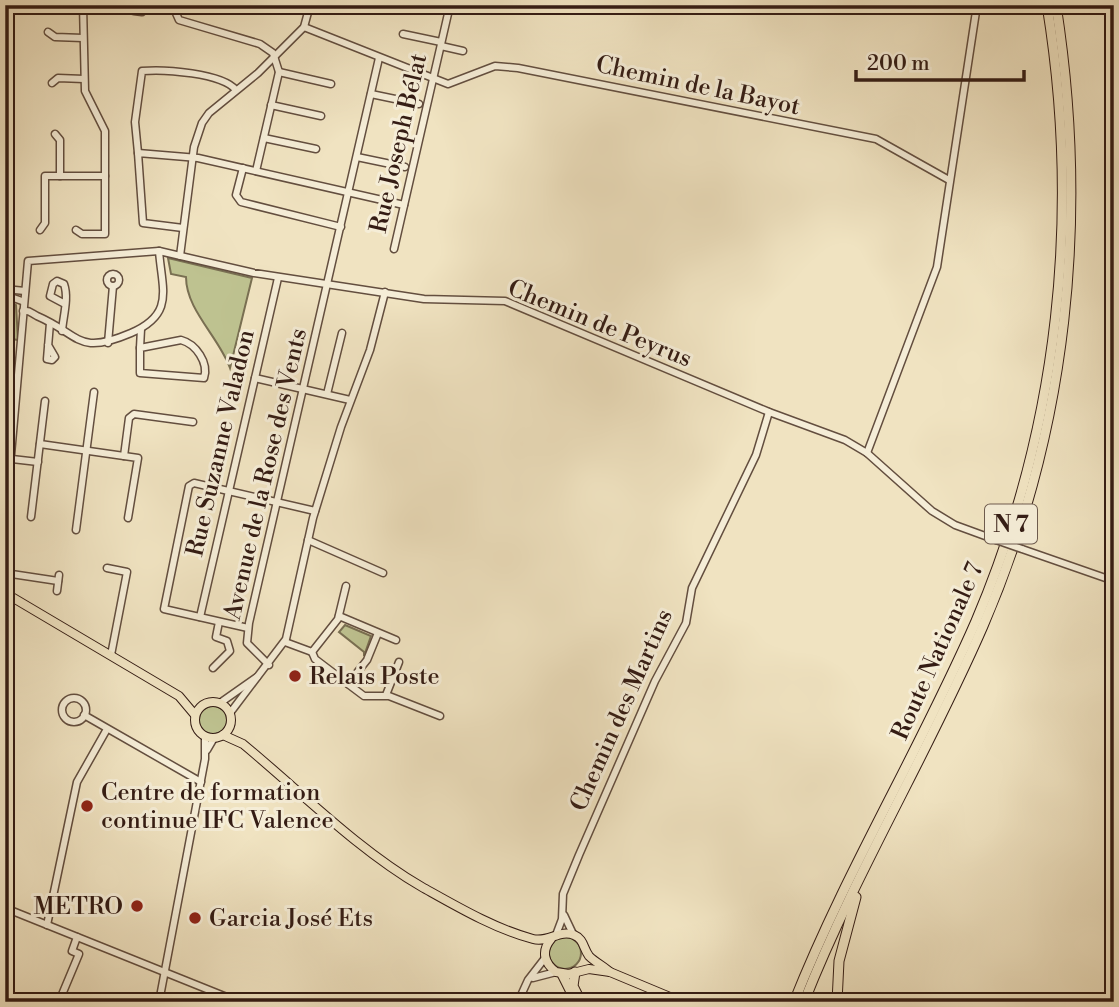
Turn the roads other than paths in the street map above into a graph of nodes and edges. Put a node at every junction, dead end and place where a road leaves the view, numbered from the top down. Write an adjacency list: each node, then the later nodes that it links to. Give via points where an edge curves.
1 (29, 5): 11 (street)
2 (83, 5): 16 (street)
3 (132, 5): 4 (street, via 134,11 142,12)
4 (148, 5)
5 (176, 5): 19 (street, via 179,20 260,44)
6 (310, 5): 13 (street)
7 (450, 5): 12 (street); 17 (street, Rue Joseph Bélat)
8 (977, 5): 42 (street)
9 (1047, 5): 148 (highway, Route Nationale 7 / N 7, via 1061,114 1063,238 1052,354 1029,466 1000,561 975,621)
10 (1056, 5): 127 (highway, Route Nationale 7 / N 7, via 1069,107 1072,236 1065,326 1049,421 1020,529 984,625)
11 (5, 7)
12 (473, 10)
13 (304, 27): 19 (street); 20 (street)
14 (48, 32): 16 (street, via 55,37)
15 (403, 34): 17 (street)
16 (83, 38): 22 (street)
17 (441, 44): 18 (street); 23 (street, Rue Joseph Bélat)
18 (463, 51)
19 (274, 57): 21 (street); 26 (street)
20 (379, 58): 23 (street); 27 (street, Avenue de la Rose des Vents)
21 (279, 72): 25 (street); 29 (street)
22 (84, 79): 24 (street, via 58,78); 41 (street, via 89,103 105,131)
23 (433, 79): 42 (street, Chemin de la Bayot, via 452,85 495,66 532,71 876,139); 44 (street, Rue Joseph Bélat)
24 (52, 83)
25 (331, 84)
26 (236, 90): 34 (street, via 231,84 199,74 144,70 135,122); 35 (street, via 205,117)
27 (371, 94): 28 (street); 36 (street, Avenue de la Rose des Vents)
28 (419, 104)
29 (271, 105): 30 (street); 32 (street)
30 (321, 116)
31 (55, 134): 40 (street, via 60,140)
32 (264, 138): 33 (street); 39 (street)
33 (316, 149)
34 (138, 153): 35 (street); 46 (street, via 143,223)
35 (193, 157): 38 (street); 46 (street)
36 (357, 157): 37 (street); 43 (street, Avenue de la Rose des Vents)
37 (405, 167)
38 (243, 168): 39 (street); 45 (street, via 236,195 241,201)
39 (256, 171): 43 (street)
40 (60, 176): 41 (street); 47 (street, via 45,176 45,223)
41 (105, 176): 48 (street, via 106,234)
42 (949, 180): 78 (street, via 937,267)
43 (349, 193): 44 (street); 45 (street, Avenue de la Rose des Vents)
44 (404, 205): 49 (street, Rue Joseph Bélat)
45 (341, 227): 53 (street, Avenue de la Rose des Vents)
46 (183, 228): 51 (street)
47 (40, 230)
48 (76, 230)
49 (394, 250)
50 (159, 251): 51 (street, Chemin de Peyrus); 58 (street, Chemin de Peyrus, via 28,261); 62 (street, via 163,303)
51 (180, 256): 52 (street, Chemin de Peyrus)
52 (278, 278): 53 (street, Chemin de Peyrus); 68 (street, Rue Suzanne Valadon)
53 (329, 283): 56 (street, Chemin de Peyrus); 69 (street, Avenue de la Rose des Vents)
54 (113, 286): 65 (street)
55 (5, 289): 58 (street)
56 (385, 292): 72 (street, via 370,351); 74 (street, Chemin de Peyrus, via 424,299 510,303)
57 (5, 295): 58 (street)
58 (22, 296): 60 (street)
59 (65, 304): 63 (street)
60 (24, 313): 61 (street); 80 (street)
61 (50, 323): 63 (street); 66 (street)
62 (141, 329): 65 (street); 67 (street)
63 (62, 331): 65 (street, via 87,343)
64 (342, 333): 71 (street)
65 (108, 343)
66 (48, 345)
67 (140, 348): 67 (street, via 140,373 199,379 206,374 198,351 186,340)
68 (255, 378): 69 (street); 83 (street, Rue Suzanne Valadon)
69 (304, 389): 71 (street); 84 (street, Avenue de la Rose des Vents)
70 (94, 392): 77 (street)
71 (327, 394): 72 (street)
72 (350, 400): 85 (street)
73 (45, 401): 76 (street)
74 (769, 412): 78 (street, Chemin de Peyrus, via 845,440); 129 (street, Chemin des Martins, via 756,455 692,588 686,623 655,681 579,855)
75 (193, 422): 79 (street, via 134,414 128,418)
76 (40, 444): 77 (street); 81 (street)
77 (86, 450): 79 (street); 89 (street)
78 (867, 453): 94 (street, Chemin de Peyrus, bridge, via 932,511 955,525)
79 (124, 456): 87 (street, via 138,458)
80 (12, 459): 81 (street); 82 (street)
81 (37, 462): 86 (street)
82 (7, 486): 88 (street)
83 (229, 492): 84 (street); 99 (street, Rue Suzanne Valadon); 99 (street, via 194,483 189,486 163,605)
84 (277, 503): 85 (street); 101 (street, Avenue de la Rose des Vents)
85 (315, 512): 90 (street)
86 (31, 517)
87 (128, 518)
88 (5, 523)
89 (76, 530)
90 (309, 540): 93 (street); 104 (street)
91 (107, 568): 106 (street, via 127,572)
92 (5, 573): 96 (street, via 58,578)
93 (383, 573)
94 (1114, 581)
95 (346, 586): 98 (street)
96 (57, 591)
97 (5, 593): 106 (main road)
98 (340, 616): 102 (street); 105 (street)
99 (200, 617): 100 (street)
100 (219, 622): 101 (street); 109 (street, via 212,636 227,641 230,651)
101 (248, 628): 108 (street, Avenue de la Rose des Vents, via 247,643)
102 (378, 633): 103 (street); 111 (street, via 368,660)
103 (396, 640)
104 (285, 642): 105 (street); 108 (street)
105 (312, 652): 111 (street)
106 (111, 655): 113 (main road)
107 (398, 662): 112 (street)
108 (269, 665): 110 (street)
109 (214, 668)
110 (257, 677): 114 (street); 116 (street)
111 (348, 684): 112 (street, via 367,697)
112 (386, 695): 119 (street)
113 (185, 700): 115 (main road); 118 (main road)
114 (220, 703): 115 (main road); 116 (main road)
115 (204, 704): 118 (main road)
116 (230, 713): 120 (main road)
117 (84, 715): 121 (street)
118 (195, 715): 122 (main road, via 196,727)
119 (440, 716)
120 (230, 726): 123 (main road); 124 (main road)
121 (107, 729): 126 (street); 130 (street, via 77,782)
122 (205, 736): 123 (main road); 125 (street)
123 (219, 737): 124 (main road); 125 (street)
124 (243, 744): 131 (main road, via 388,863 449,901)
125 (207, 750): 126 (street)
126 (201, 782): 138 (street)
127 (866, 867): 149 (highway, Route Nationale 7 / N 7); 150 (highway, via 841,950)
128 (5, 908): 130 (street)
129 (562, 909): 132 (street); 134 (street, Chemin des Martins, via 561,925)
130 (47, 925): 133 (street)
131 (514, 932): 134 (main road, via 533,939); 136 (main road)
132 (573, 934): 134 (main road); 135 (main road)
133 (77, 937): 138 (street); 142 (street, via 72,951 79,954)
134 (553, 937): 136 (main road)
135 (586, 951): 137 (main road); 139 (main road)
136 (545, 956): 140 (main road); 141 (street)
137 (577, 971): 139 (main road); 140 (main road); 146 (highway, via 573,986)
138 (164, 972): 143 (street); 144 (street)
139 (610, 972): 147 (main road)
140 (559, 973): 141 (street, via 543,973); 146 (highway)
141 (528, 980): 145 (street)
142 (61, 997)
143 (159, 1002)
144 (239, 1002)
145 (518, 1002)
146 (578, 1002)
147 (682, 1002)
148 (794, 1002)
149 (804, 1002)
150 (837, 1002)

